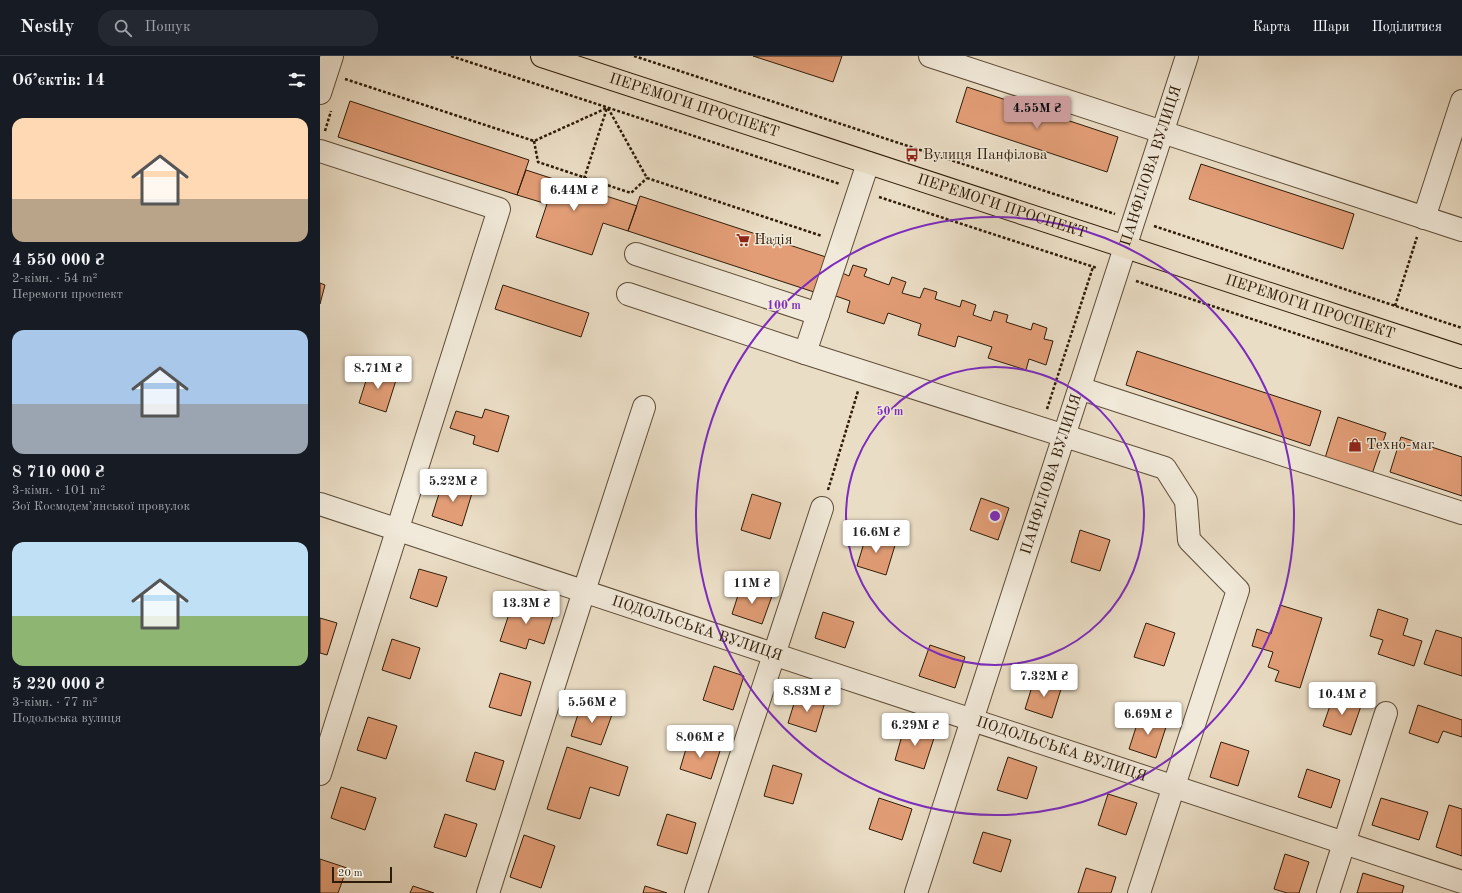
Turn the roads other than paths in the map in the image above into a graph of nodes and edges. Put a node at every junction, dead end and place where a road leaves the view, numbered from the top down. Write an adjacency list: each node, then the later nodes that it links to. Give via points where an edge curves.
1 (332, 56): 5 (street)
2 (542, 56): 9 (main road, ПЕРЕМОГИ ПРОСПЕКТ)
3 (930, 56): 7 (street)
4 (1187, 56): 7 (street, ПАНФІЛОВА ВУЛИЦЯ)
5 (320, 93)
6 (1462, 101): 10 (street)
7 (1162, 132): 10 (street); 12 (street, ПАНФІЛОВА ВУЛИЦЯ)
8 (320, 151): 24 (street, via 499,209)
9 (868, 163): 12 (main road, ПЕРЕМОГИ ПРОСПЕКТ); 15 (street)
10 (1424, 218): 11 (street)
11 (1462, 230)
12 (1125, 246): 17 (main road, ПЕРЕМОГИ ПРОСПЕКТ); 18 (street, ПАНФІЛОВА ВУЛИЦЯ)
13 (636, 254): 15 (street)
14 (628, 294): 16 (street)
15 (818, 314): 16 (street)
16 (805, 353): 20 (street)
17 (1462, 357)
18 (1079, 388): 20 (street, ПАНФІЛОВА ВУЛИЦЯ); 23 (street)
19 (644, 406): 25 (street)
20 (1064, 436): 28 (street, ПАНФІЛОВА ВУЛИЦЯ); 30 (street, via 1165,468 1186,501 1189,540 1238,590)
21 (320, 504): 24 (street, ПОДОЛЬСЬКА ВУЛИЦЯ)
22 (822, 508): 26 (street)
23 (1462, 513)
24 (397, 530): 25 (street, ПОДОЛЬСЬКА ВУЛИЦЯ); 29 (street)
25 (584, 591): 26 (street, ПОДОЛЬСЬКА ВУЛИЦЯ); 33 (street)
26 (774, 654): 28 (street, ПОДОЛЬСЬКА ВУЛИЦЯ); 34 (street)
27 (1386, 713): 31 (street)
28 (972, 720): 30 (street, ПОДОЛЬСЬКА ВУЛИЦЯ); 35 (street, ПАНФІЛОВА ВУЛИЦЯ)
29 (320, 774)
30 (1174, 787): 31 (street, ПОДОЛЬСЬКА ВУЛИЦЯ); 36 (street)
31 (1344, 843): 32 (street, ПОДОЛЬСЬКА ВУЛИЦЯ); 37 (street)
32 (1462, 882)
33 (488, 893)
34 (696, 893)
35 (916, 893)
36 (1139, 893)
37 (1328, 893)

